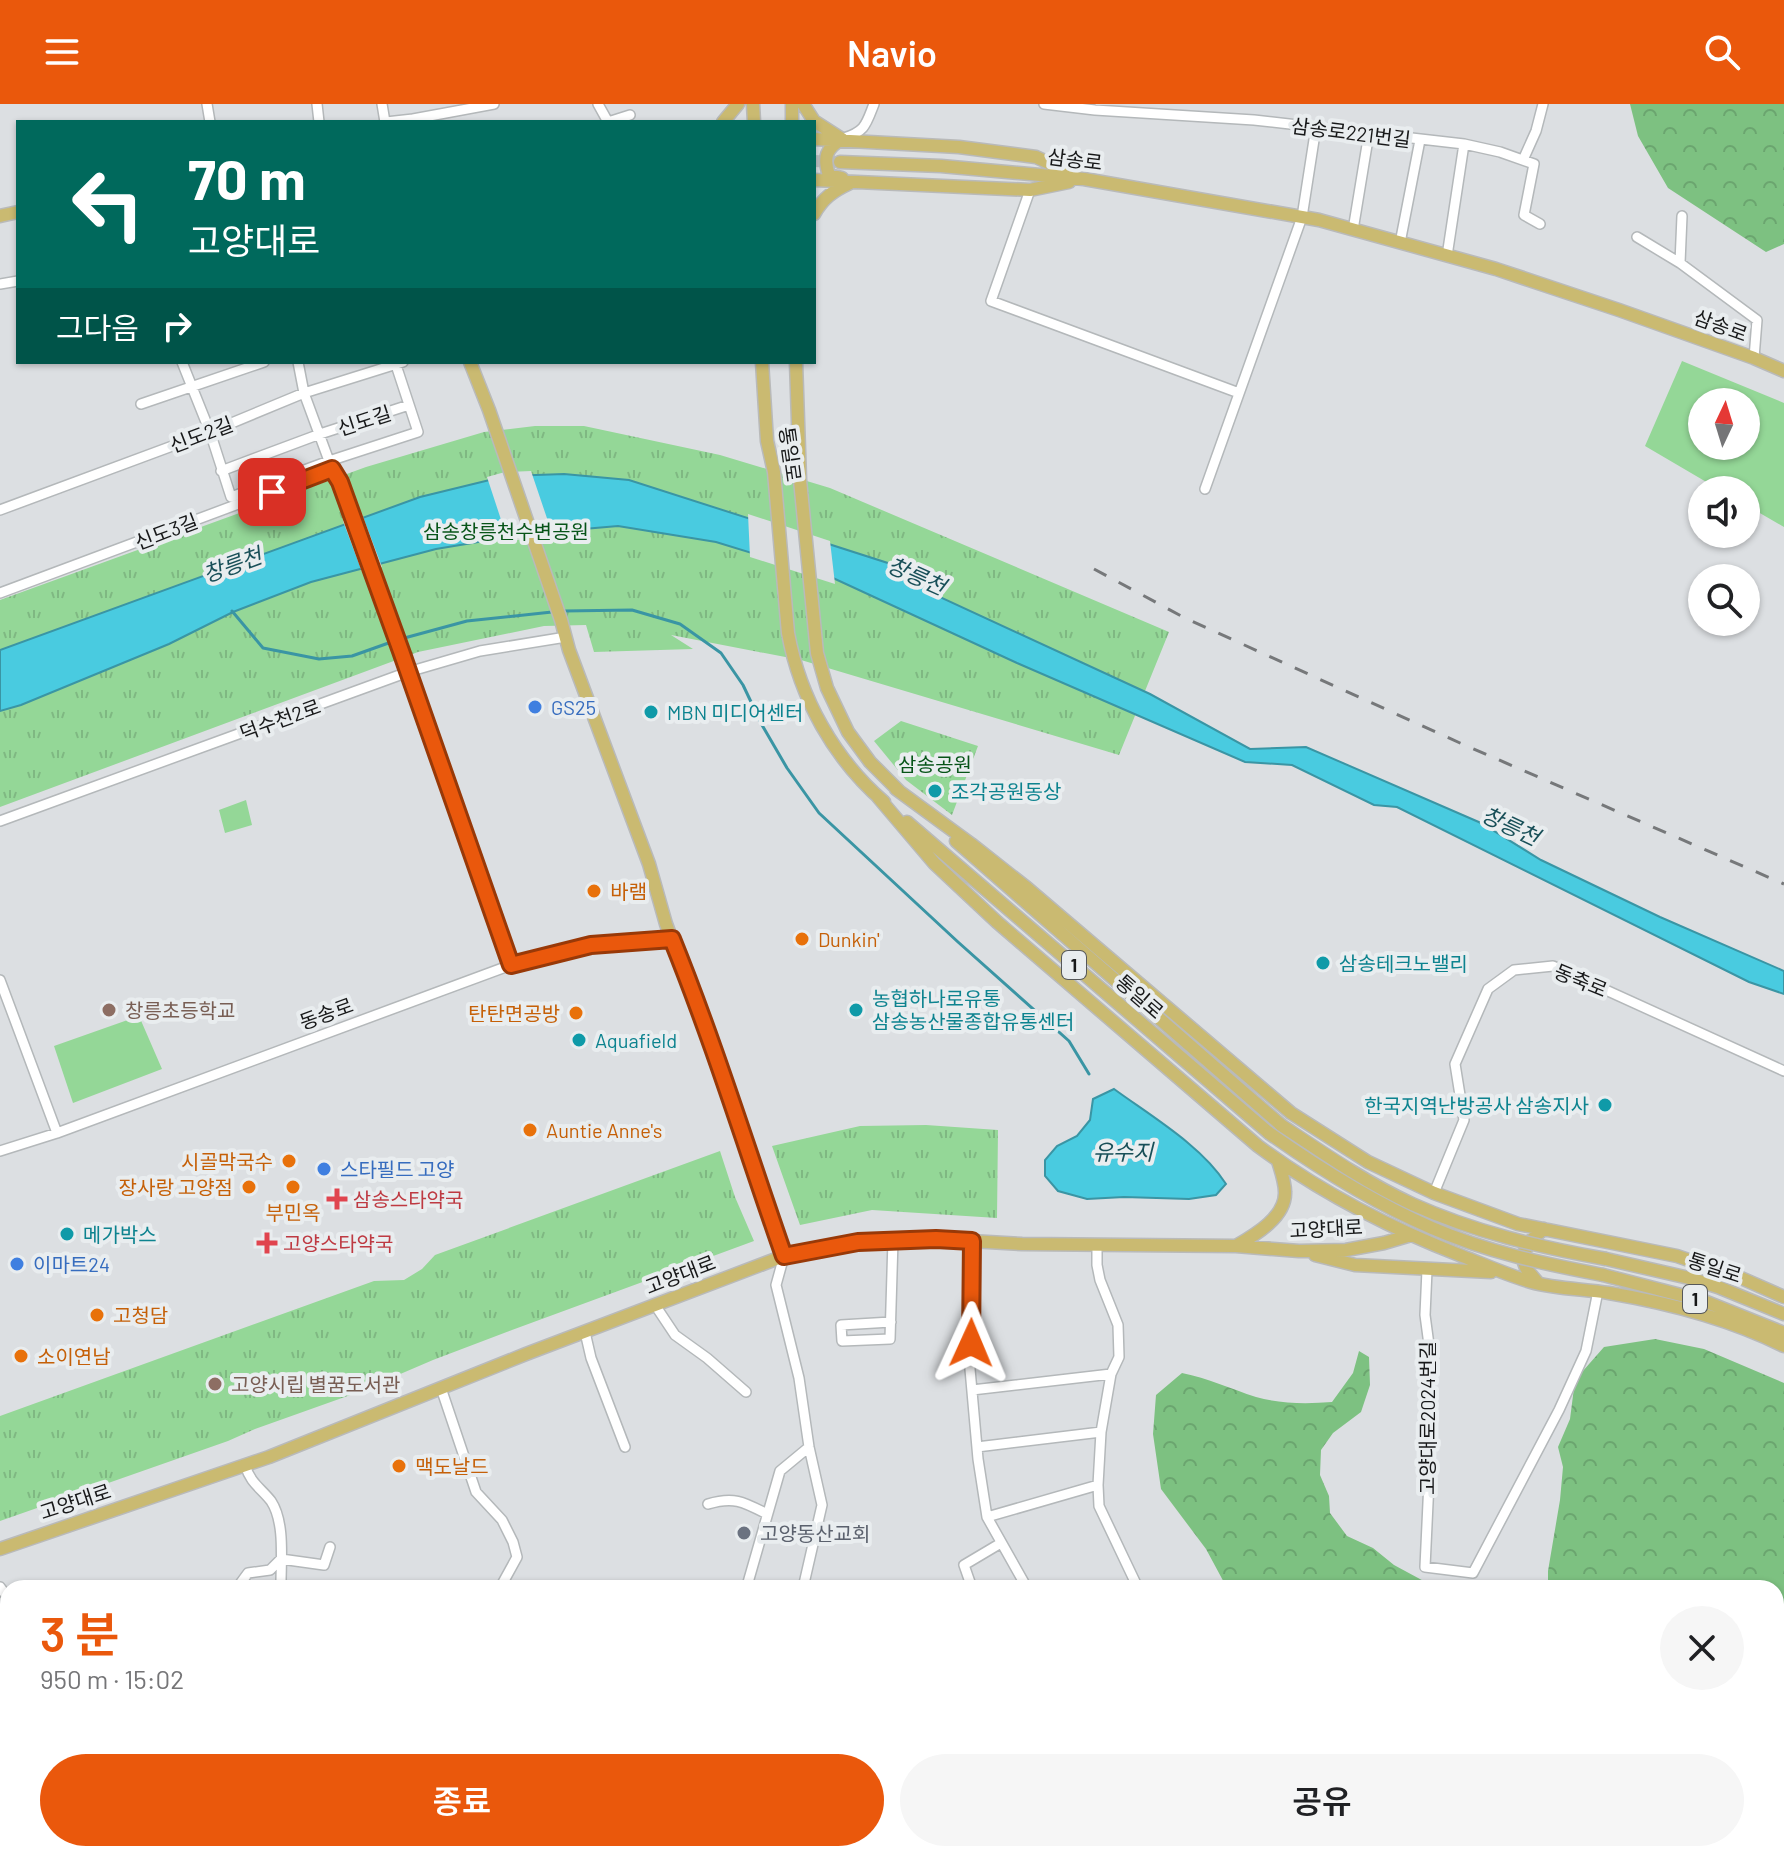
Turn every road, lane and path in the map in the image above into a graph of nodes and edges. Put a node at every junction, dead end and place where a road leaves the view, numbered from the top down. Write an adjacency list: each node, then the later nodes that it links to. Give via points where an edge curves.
1 (494, 104): 7 (street)
2 (738, 104): 11 (main road)
3 (874, 104): 14 (street)
4 (1044, 104): 6 (street, 삼송로221번길)
5 (1543, 104): 21 (street)
6 (1095, 107): 13 (street, 삼송로221번길)
7 (430, 109): 9 (street)
8 (630, 115): 10 (street)
9 (413, 120)
10 (614, 120)
11 (725, 120)
12 (816, 122): 17 (main road)
13 (1316, 127): 15 (street, 삼송로221번길); 29 (street)
14 (865, 128): 17 (street); 19 (street)
15 (1369, 133): 18 (street, 삼송로221번길); 31 (street)
16 (816, 139): 17 (main road)
17 (842, 139): 19 (main road); 25 (main road, via 831,145 826,166 829,175)
18 (1420, 140): 20 (street, 삼송로221번길); 33 (street)
19 (876, 141): 23 (main road, via 1036,157)
20 (1464, 144): 21 (street, 삼송로221번길); 34 (street)
21 (1523, 160): 30 (street, via 1534,164 1524,215)
22 (840, 162): 23 (main road, 삼송로)
23 (1084, 179): 26 (main road); 29 (main road, 삼송로)
24 (816, 180): 25 (main road)
25 (853, 181): 26 (main road); 27 (main road, via 833,191)
26 (1030, 190): 48 (street, via 991,301)
27 (816, 210)
28 (1682, 216): 35 (street)
29 (1302, 217): 31 (main road, 삼송로); 48 (street)
30 (1540, 224)
31 (1353, 230): 33 (main road, 삼송로)
32 (1637, 237): 35 (street, 삼송로)
33 (1400, 243): 34 (main road, 삼송로)
34 (1447, 256): 36 (main road, 삼송로)
35 (1680, 263): 36 (street, 삼송로, via 1757,320)
36 (1754, 358): 45 (main road, 삼송로)
37 (183, 364): 46 (street)
38 (258, 364): 46 (street)
39 (298, 364): 47 (street, 신도길)
40 (395, 364): 47 (street, 신도2길)
41 (398, 364): 50 (street)
42 (471, 364): 58 (main road)
43 (762, 364): 61 (main road, 통일로 / 1, via 788,633 796,667 832,743)
44 (796, 364): 60 (main road, 통일로 / 1, via 800,480 815,638 827,688 848,732)
45 (1784, 371)
46 (192, 388): 49 (street); 51 (street)
47 (304, 393): 51 (street, 신도2길); 52 (street, 신도길)
48 (1239, 393): 55 (street)
49 (141, 404)
50 (409, 405): 52 (street, 신도길); 53 (street, 신도3길, via 418,432)
51 (210, 432): 54 (street); 56 (street, 신도2길)
52 (320, 434): 53 (street, 신도길); 54 (street, 신도길)
53 (330, 465): 54 (street, 신도3길, via 231,497); 57 (street, 신도3길); 59 (street, 신도길)
54 (221, 471)
55 (1205, 489)
56 (0, 510)
57 (0, 593)
58 (566, 637): 59 (street, 덕수천2로, via 480,651); 63 (main road)
59 (408, 672): 62 (street, 덕수천2로); 64 (street, 신도길)
60 (896, 789): 70 (main road, via 1027,888 1291,1113 1368,1162); 85 (main road, 통일로 / 1, bridge, via 1281,1125 1376,1186 1463,1225 1689,1278)
61 (878, 797): 69 (main road, via 934,863 997,922); 88 (main road, 통일로 / 1, bridge, via 1269,1133 1314,1165 1433,1229 1519,1258 1704,1301)
62 (0, 821)
63 (672, 939): 64 (street, 동송로, via 591,945); 78 (main road)
64 (511, 965): 67 (street, 동송로)
65 (0, 980): 67 (street)
66 (1784, 1071): 70 (street, 동축로, via 1553,966 1514,970 1488,989 1455,1064 1464,1120)
67 (57, 1133): 68 (street, 동송로)
68 (0, 1151)
69 (1278, 1161): 72 (main road); 76 (main road, via 1286,1194 1283,1203 1262,1231)
70 (1434, 1193): 71 (main road); 72 (main road)
71 (1544, 1229): 81 (main road, via 1531,1239 1524,1259); 83 (main road, via 1677,1256)
72 (1411, 1235): 77 (main road, 고양대로, via 1346,1250); 80 (main road)
73 (893, 1240): 74 (main road, 고양대로); 78 (main road, 고양대로); 86 (street)
74 (972, 1241): 75 (main road, 고양대로); 92 (street)
75 (1097, 1245): 76 (main road, 고양대로); 90 (street, via 1100,1280 1118,1325 1119,1357)
76 (1236, 1246): 77 (main road, 고양대로)
77 (1299, 1251): 79 (main road, via 1355,1265)
78 (784, 1256): 84 (main road, 고양대로); 96 (street, via 776,1285)
79 (1427, 1270): 80 (main road); 82 (street, 고양대로2024번길, via 1431,1360 1425,1416 1430,1460 1425,1567 1473,1573 1586,1351)
80 (1502, 1272): 81 (main road)
81 (1538, 1283): 82 (main road)
82 (1598, 1291): 89 (main road, via 1704,1315)
83 (1784, 1297)
84 (655, 1305): 87 (main road, 고양대로); 93 (street, via 675,1335)
85 (1784, 1314)
86 (891, 1322): 86 (street, via 841,1325 842,1341 890,1339)
87 (585, 1332): 91 (main road, 고양대로); 95 (street)
88 (1784, 1333)
89 (1784, 1346)
90 (1111, 1374): 92 (street); 94 (street)
91 (441, 1388): 98 (main road, 고양대로); 109 (street, via 476,1492 502,1520 513,1542 517,1557)
92 (972, 1390): 97 (street)
93 (746, 1392)
94 (1101, 1432): 97 (street); 99 (street)
95 (625, 1447)
96 (809, 1447): 101 (street, via 780,1471); 111 (street, via 822,1505)
97 (977, 1447): 102 (street)
98 (245, 1465): 105 (main road, 고양대로); 106 (street, via 249,1478 273,1503)
99 (1098, 1485): 102 (street); 114 (street, via 1099,1506)
100 (708, 1504): 101 (street, via 740,1500)
101 (767, 1514): 110 (street)
102 (987, 1517): 103 (street)
103 (1001, 1543): 112 (street, via 964,1565); 113 (street)
104 (330, 1547): 106 (street, via 324,1565)
105 (0, 1549)
106 (281, 1559): 107 (street, via 270,1570 248,1573); 108 (street)
107 (243, 1580)
108 (280, 1580)
109 (504, 1580)
110 (749, 1580)
111 (805, 1580)
112 (969, 1580)
113 (1022, 1580)
114 (1134, 1580)

